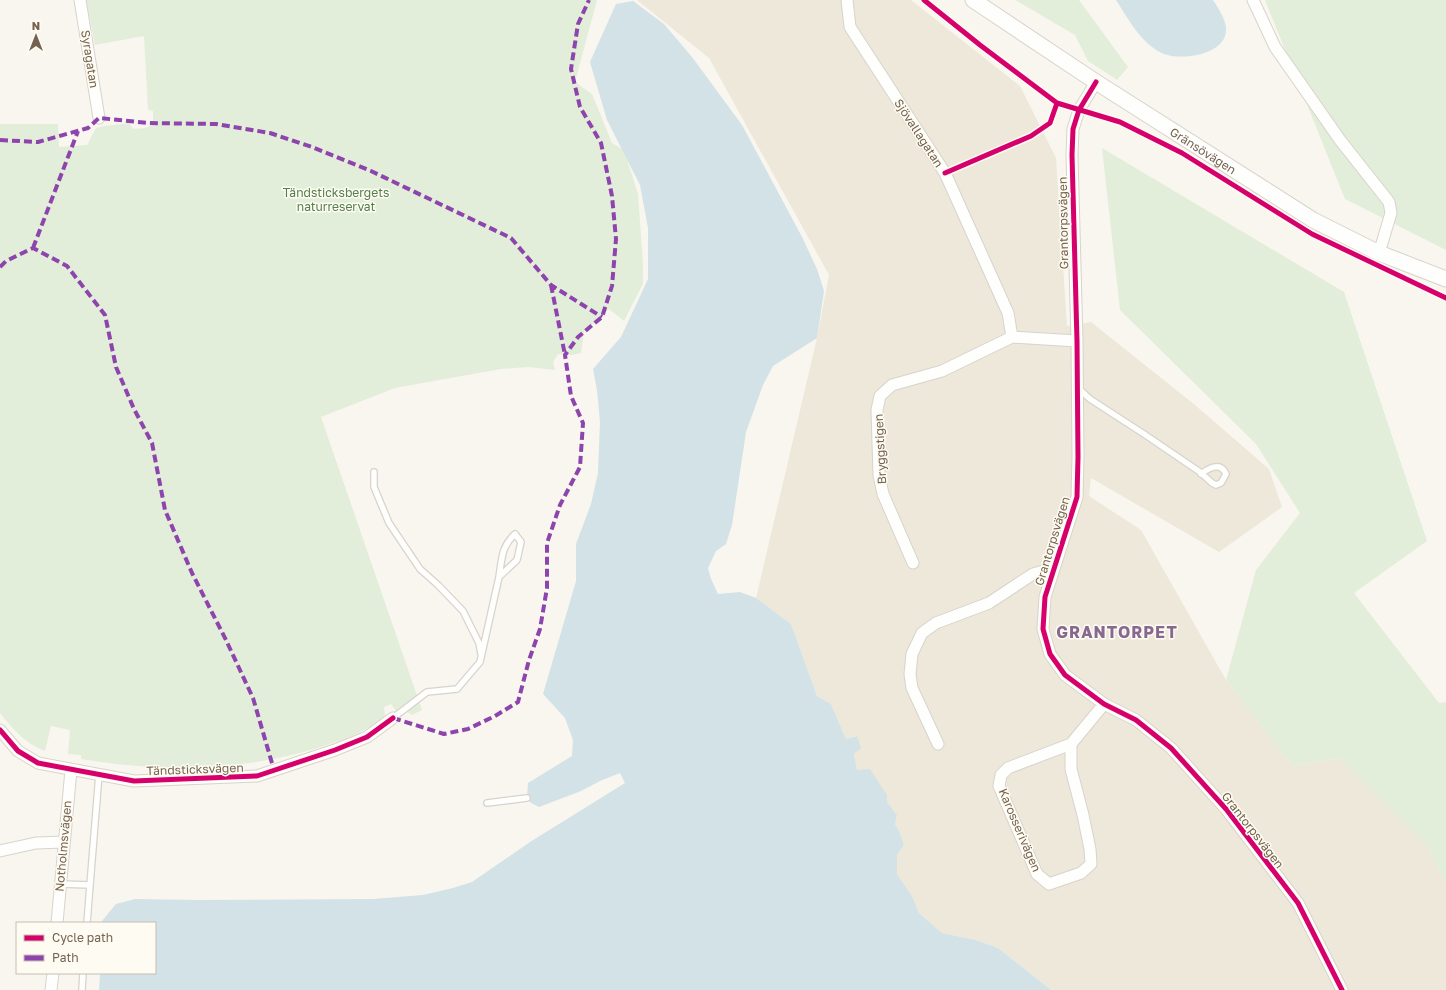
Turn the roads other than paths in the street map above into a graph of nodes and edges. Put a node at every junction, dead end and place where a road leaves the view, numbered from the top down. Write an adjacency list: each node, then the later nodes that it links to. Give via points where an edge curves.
1 (80, 0): 6 (street, Syragatan)
2 (847, 0): 9 (street, Sjövallagatan, via 850,27 945,173 1008,313)
3 (973, 0): 5 (street, Gränsövägen)
4 (1253, 0): 7 (street, via 1275,47 1340,140 1389,202 1392,213)
5 (1096, 82): 7 (street, Gränsövägen, via 1313,220); 10 (street, Grantorpsvägen, via 1079,110 1073,129)
6 (99, 118)
7 (1379, 252): 8 (street, Gränsövägen)
8 (1446, 279)
9 (1012, 337): 10 (street, Bryggstigen); 14 (street, Bryggstigen, via 942,371 892,384 880,396 877,410 879,475 883,494)
10 (1077, 341): 11 (street, Grantorpsvägen)
11 (1077, 388): 13 (lane); 15 (street, Grantorpsvägen, via 1077,497)
12 (374, 472): 17 (lane, via 374,487 388,523 420,569 462,611 479,643)
13 (1201, 474)
14 (913, 563)
15 (1054, 568): 18 (street, Grantorpsvägen, via 1045,597 1043,629 1050,654 1065,675); 21 (street, via 1033,574 989,603 936,623 922,633 912,654 912,688)
16 (499, 577): 16 (lane, Tändsticksvägen, via 517,560 521,542 515,534 502,553); 17 (lane, Tändsticksvägen)
17 (481, 656): 19 (lane, Tändsticksvägen, via 480,662 457,689 427,692)
18 (1104, 704): 22 (street, Karosserivägen); 37 (street, Grantorpsvägen, via 1136,720 1171,748 1226,809 1298,903)
19 (393, 718): 24 (street, Tändsticksvägen, via 367,737 257,776 134,781)
20 (0, 730): 23 (street, Tändsticksvägen, via 18,751 38,763)
21 (938, 744)
22 (1071, 744): 22 (street, Karosserivägen, via 1008,768 1001,776 999,786 1037,874 1049,884 1081,873 1091,864 1090,848 1071,769)
23 (71, 770): 24 (street, Tändsticksvägen); 27 (street, Notholmsvägen)
24 (99, 774): 30 (lane)
25 (527, 798): 26 (lane)
26 (487, 803)
27 (64, 842): 28 (street, via 36,843); 29 (street, Notholmsvägen)
28 (0, 851)
29 (60, 884): 30 (lane); 31 (street, Notholmsvägen)
30 (90, 885): 32 (lane)
31 (56, 922)
32 (87, 922)
33 (53, 974): 35 (street)
34 (83, 974): 36 (lane)
35 (51, 990)
36 (82, 990)
37 (1342, 990)

